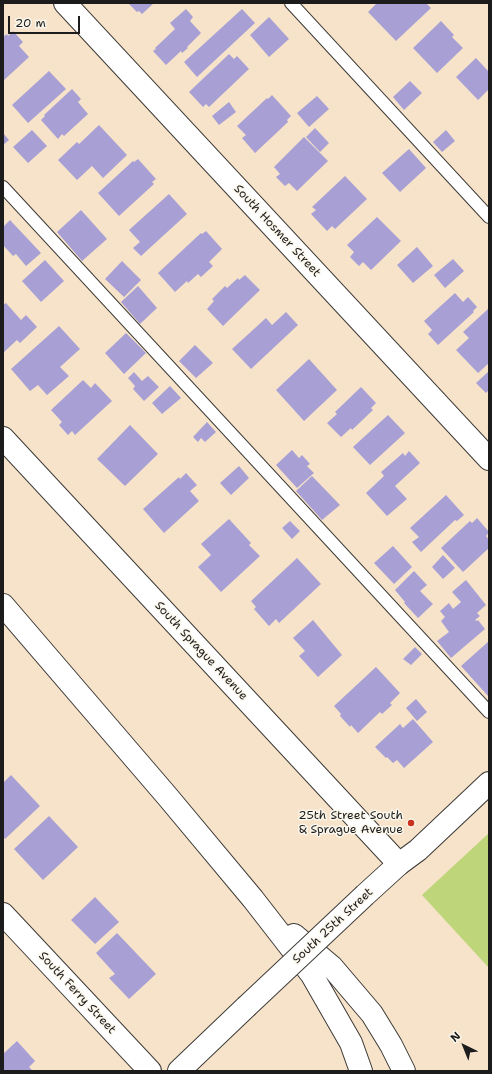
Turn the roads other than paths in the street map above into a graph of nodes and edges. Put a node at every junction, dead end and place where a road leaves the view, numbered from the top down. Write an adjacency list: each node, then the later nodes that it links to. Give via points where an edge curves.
1 (65, 3): 6 (main road, South Hosmer Street)
2 (291, 3): 4 (lane)
3 (3, 188): 8 (lane)
4 (489, 218)
5 (3, 438): 10 (main road, South Sprague Avenue)
6 (489, 459)
7 (3, 605): 11 (main road)
8 (489, 712)
9 (489, 783): 10 (main road, South 25th Street, via 418,850)
10 (399, 864): 15 (main road, South 25th Street, bridge)
11 (253, 899): 13 (main road, via 312,974); 18 (main road, via 332,967 372,1014)
12 (3, 914): 14 (main road, South Ferry Street)
13 (351, 1043): 16 (main road); 17 (main road)
14 (150, 1071)
15 (179, 1071)
16 (356, 1071)
17 (361, 1071)
18 (404, 1071)

